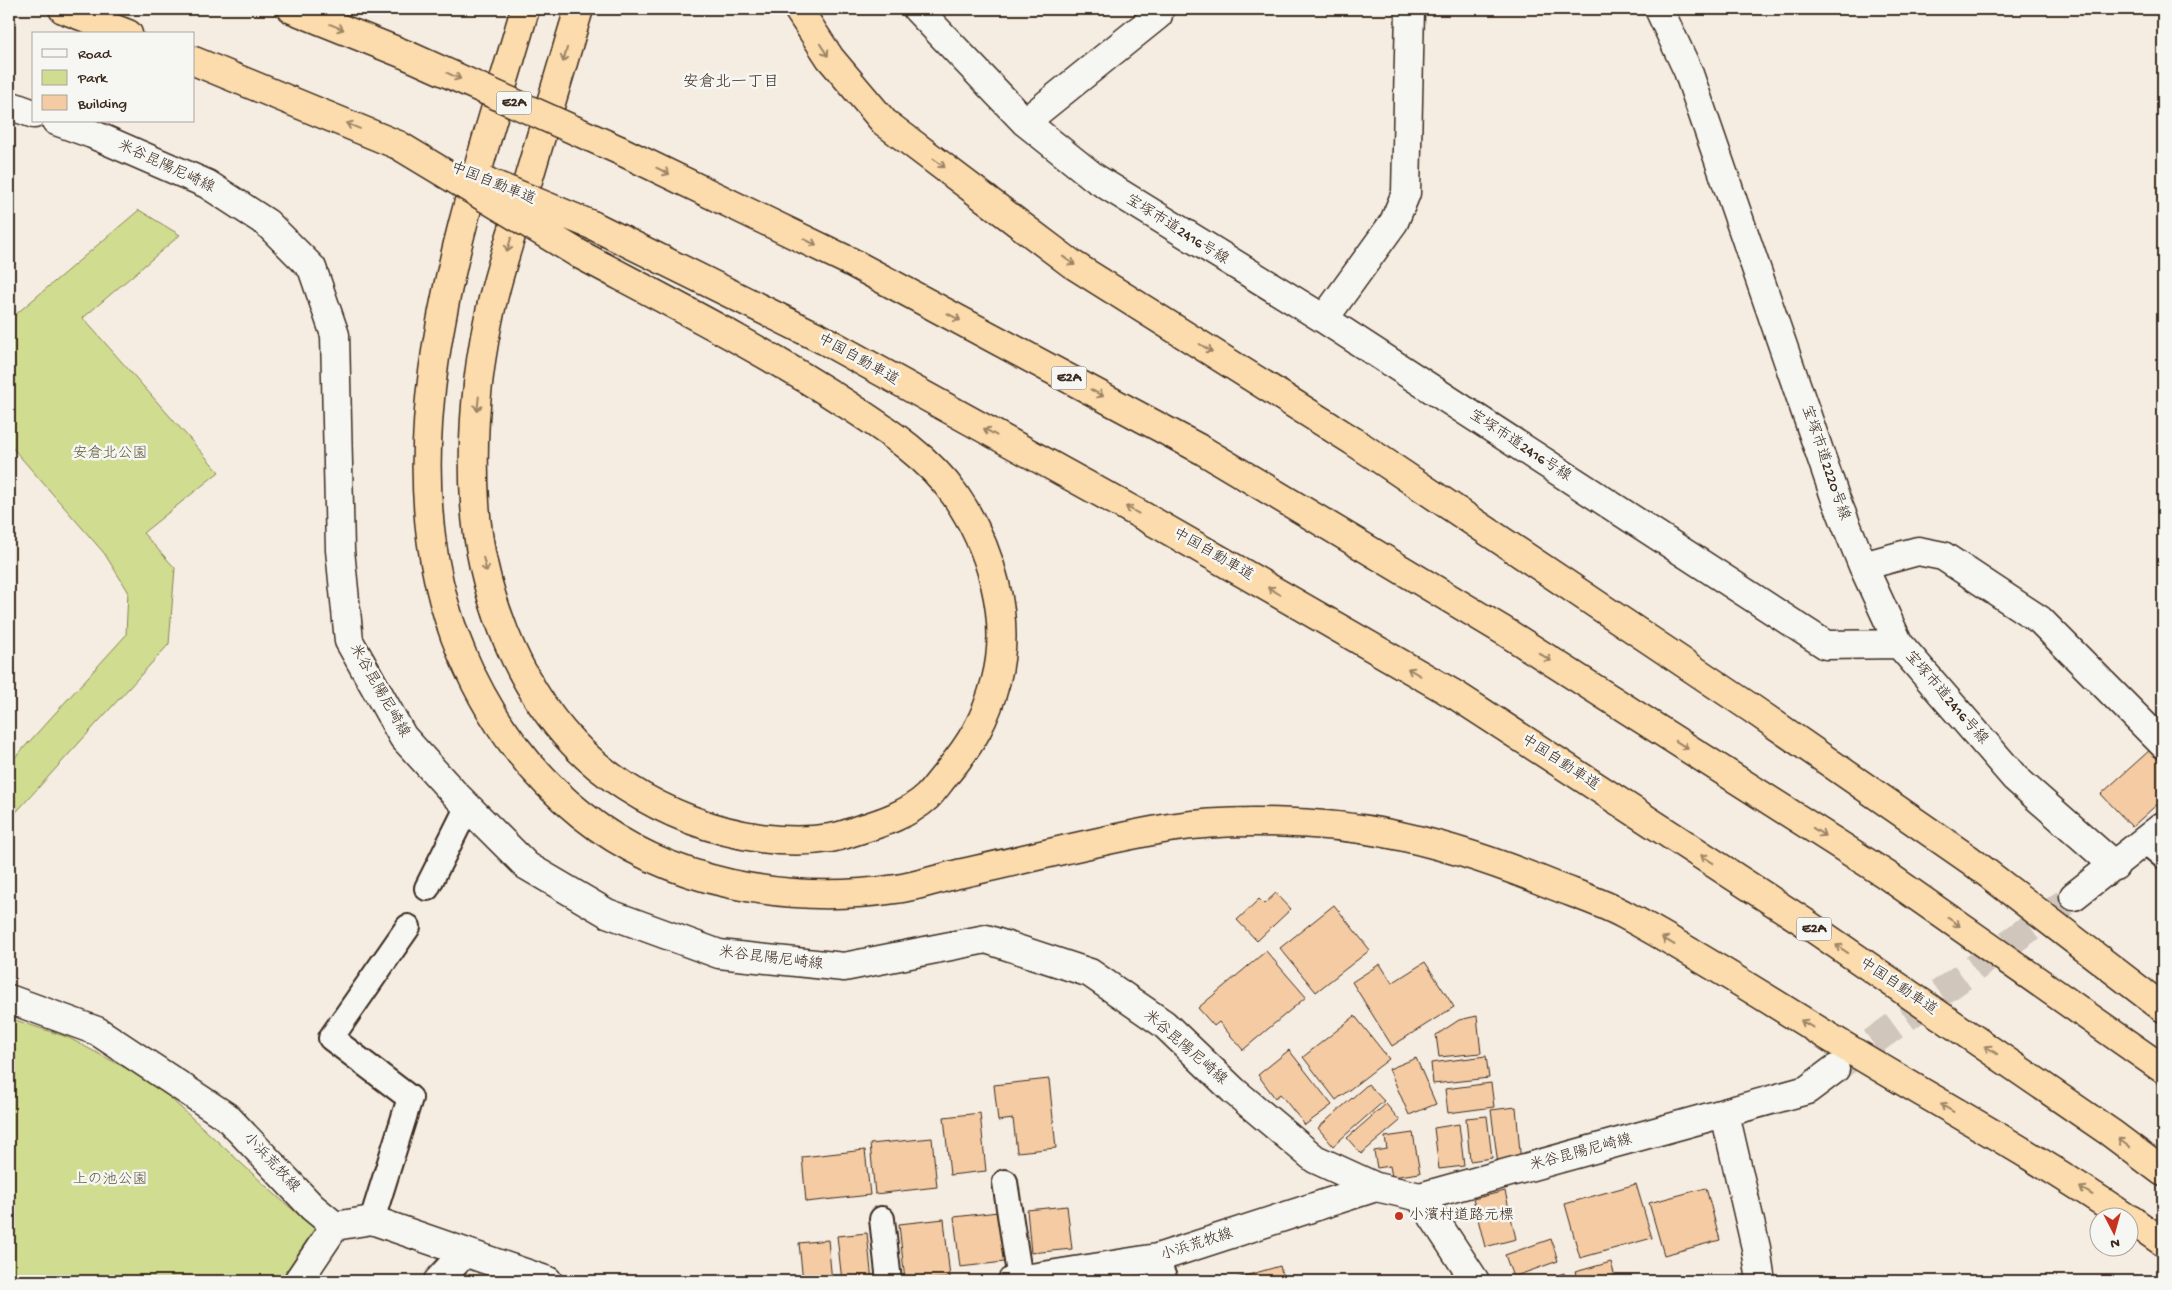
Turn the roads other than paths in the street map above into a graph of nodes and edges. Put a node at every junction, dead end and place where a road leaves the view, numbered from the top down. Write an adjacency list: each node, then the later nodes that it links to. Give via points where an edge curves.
1 (63, 9): 10 (highway)
2 (292, 9): 30 (highway, E2A, one-way to 30, bridge, via 409,56 619,150 849,261 1202,450 1504,631 1885,874)
3 (525, 9): 36 (highway, one-way to 3, via 1620,912 1490,860 1432,843 1381,832 1318,825 1178,826 896,889 828,894 772,892 694,875 642,853 599,829 559,797 522,758 492,716 448,621 430,541 425,474 428,411 438,340 454,257)
4 (579, 9): 16 (highway, one-way to 16, bridge, via 493,300 482,360 475,432 475,502 479,542 511,651 572,743 609,776 662,808 721,830 776,840 830,838 886,822 927,798 970,746 990,703 999,669 1002,635 995,579 977,532 953,492 903,442 791,367 579,254)
5 (798, 9): 28 (highway, one-way to 28, via 830,58 884,122 1072,264 1353,441 1751,708 1970,860)
6 (917, 9): 15 (street, 宝塚市道2416号線)
7 (1410, 9): 17 (street, via 1406,193 1394,222)
8 (1659, 9): 18 (street, 宝塚市道2220号線, via 1688,71)
9 (1158, 14): 15 (street)
10 (123, 32)
11 (195, 61): 16 (highway, 中国自動車道 / E2A, one-way to 11)
12 (9, 105): 13 (street)
13 (32, 113)
14 (59, 122): 21 (street, 米谷昆陽尼崎線, via 207,184 267,223 312,268 335,335 340,550 349,641 403,737)
15 (1025, 122): 17 (street, 宝塚市道2416号線, via 1095,178)
16 (398, 145): 32 (highway, 中国自動車道 / E2A, one-way to 16, bridge, via 1804,922 1457,696 1161,526 824,340 592,225)
17 (1324, 319): 19 (street, 宝塚市道2416号線, via 1826,645)
18 (1863, 566): 19 (street, 宝塚市道2220号線); 20 (street, via 1918,552 1943,556 2040,620)
19 (1899, 644): 23 (street, 宝塚市道2416号線, via 2015,778)
20 (2163, 744)
21 (468, 806): 24 (lane); 34 (street, 米谷昆陽尼崎線, via 527,866 607,913 719,954 844,968 986,939 1090,973 1164,1024 1234,1091 1315,1159)
22 (2157, 841): 23 (street)
23 (2115, 866): 25 (street)
24 (427, 888)
25 (2074, 896)
26 (408, 927): 38 (lane, via 331,1038 410,1098)
27 (9, 999): 39 (street, 小浜荒牧線, via 97,1031 227,1117 312,1207)
28 (2163, 1008)
29 (1835, 1069): 31 (street, 米谷昆陽尼崎線, via 1807,1090)
30 (2163, 1069)
31 (1725, 1114): 35 (street, 米谷昆陽尼崎線); 50 (street)
32 (2163, 1172)
33 (1005, 1182): 44 (lane)
34 (1376, 1187): 35 (street, 米谷昆陽尼崎線); 43 (street, 小浜荒牧線)
35 (1420, 1197): 49 (street)
36 (2111, 1208)
37 (882, 1219): 48 (lane)
38 (372, 1220): 39 (street); 42 (street)
39 (336, 1226): 45 (street)
40 (2140, 1226): 41 (highway)
41 (2163, 1242)
42 (464, 1253): 46 (street); 47 (street)
43 (1161, 1270): 44 (street, 小浜荒牧線)
44 (1016, 1280)
45 (298, 1281)
46 (438, 1281)
47 (548, 1281)
48 (889, 1281)
49 (1475, 1281)
50 (1761, 1281)

